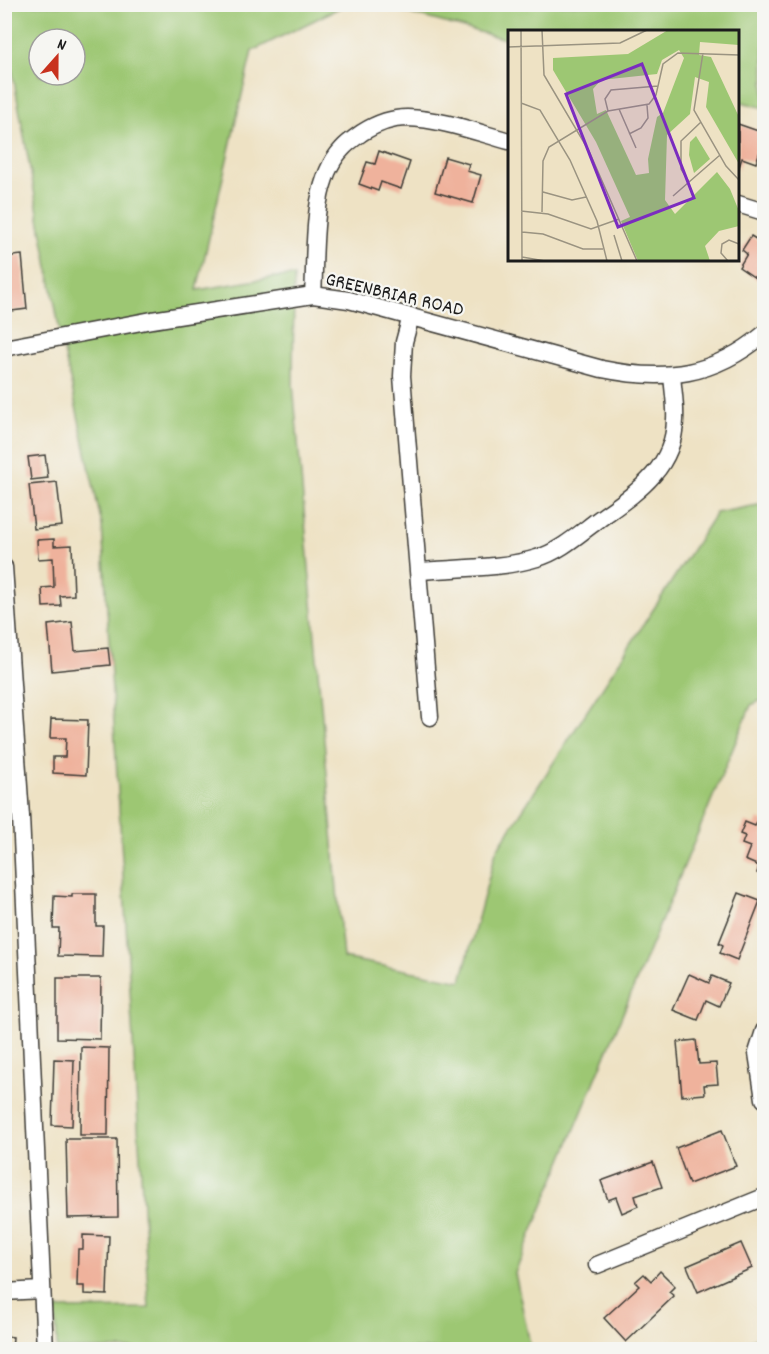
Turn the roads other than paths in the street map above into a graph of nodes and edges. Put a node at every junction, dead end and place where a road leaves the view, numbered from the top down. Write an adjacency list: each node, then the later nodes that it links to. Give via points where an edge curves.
1 (508, 140): 4 (street, via 440,122 404,118 370,128 341,149 324,177)
2 (739, 204): 3 (street)
3 (765, 212)
4 (313, 295): 5 (street, GREENBRIAR ROAD); 7 (street, GREENBRIAR ROAD)
5 (411, 316): 8 (street, GREENBRIAR ROAD, via 602,369); 10 (street, via 404,342 402,376)
6 (765, 334): 8 (street, GREENBRIAR ROAD, via 712,366)
7 (4, 348)
8 (672, 375): 10 (street, via 672,444 656,475 637,492 539,558)
9 (4, 567): 16 (street, via 20,805)
10 (419, 571): 11 (street)
11 (430, 717)
12 (765, 1031): 13 (street, via 757,1053)
13 (765, 1099)
14 (765, 1197): 15 (street)
15 (597, 1265)
16 (42, 1290): 17 (street); 18 (street)
17 (4, 1292)
18 (45, 1350)

